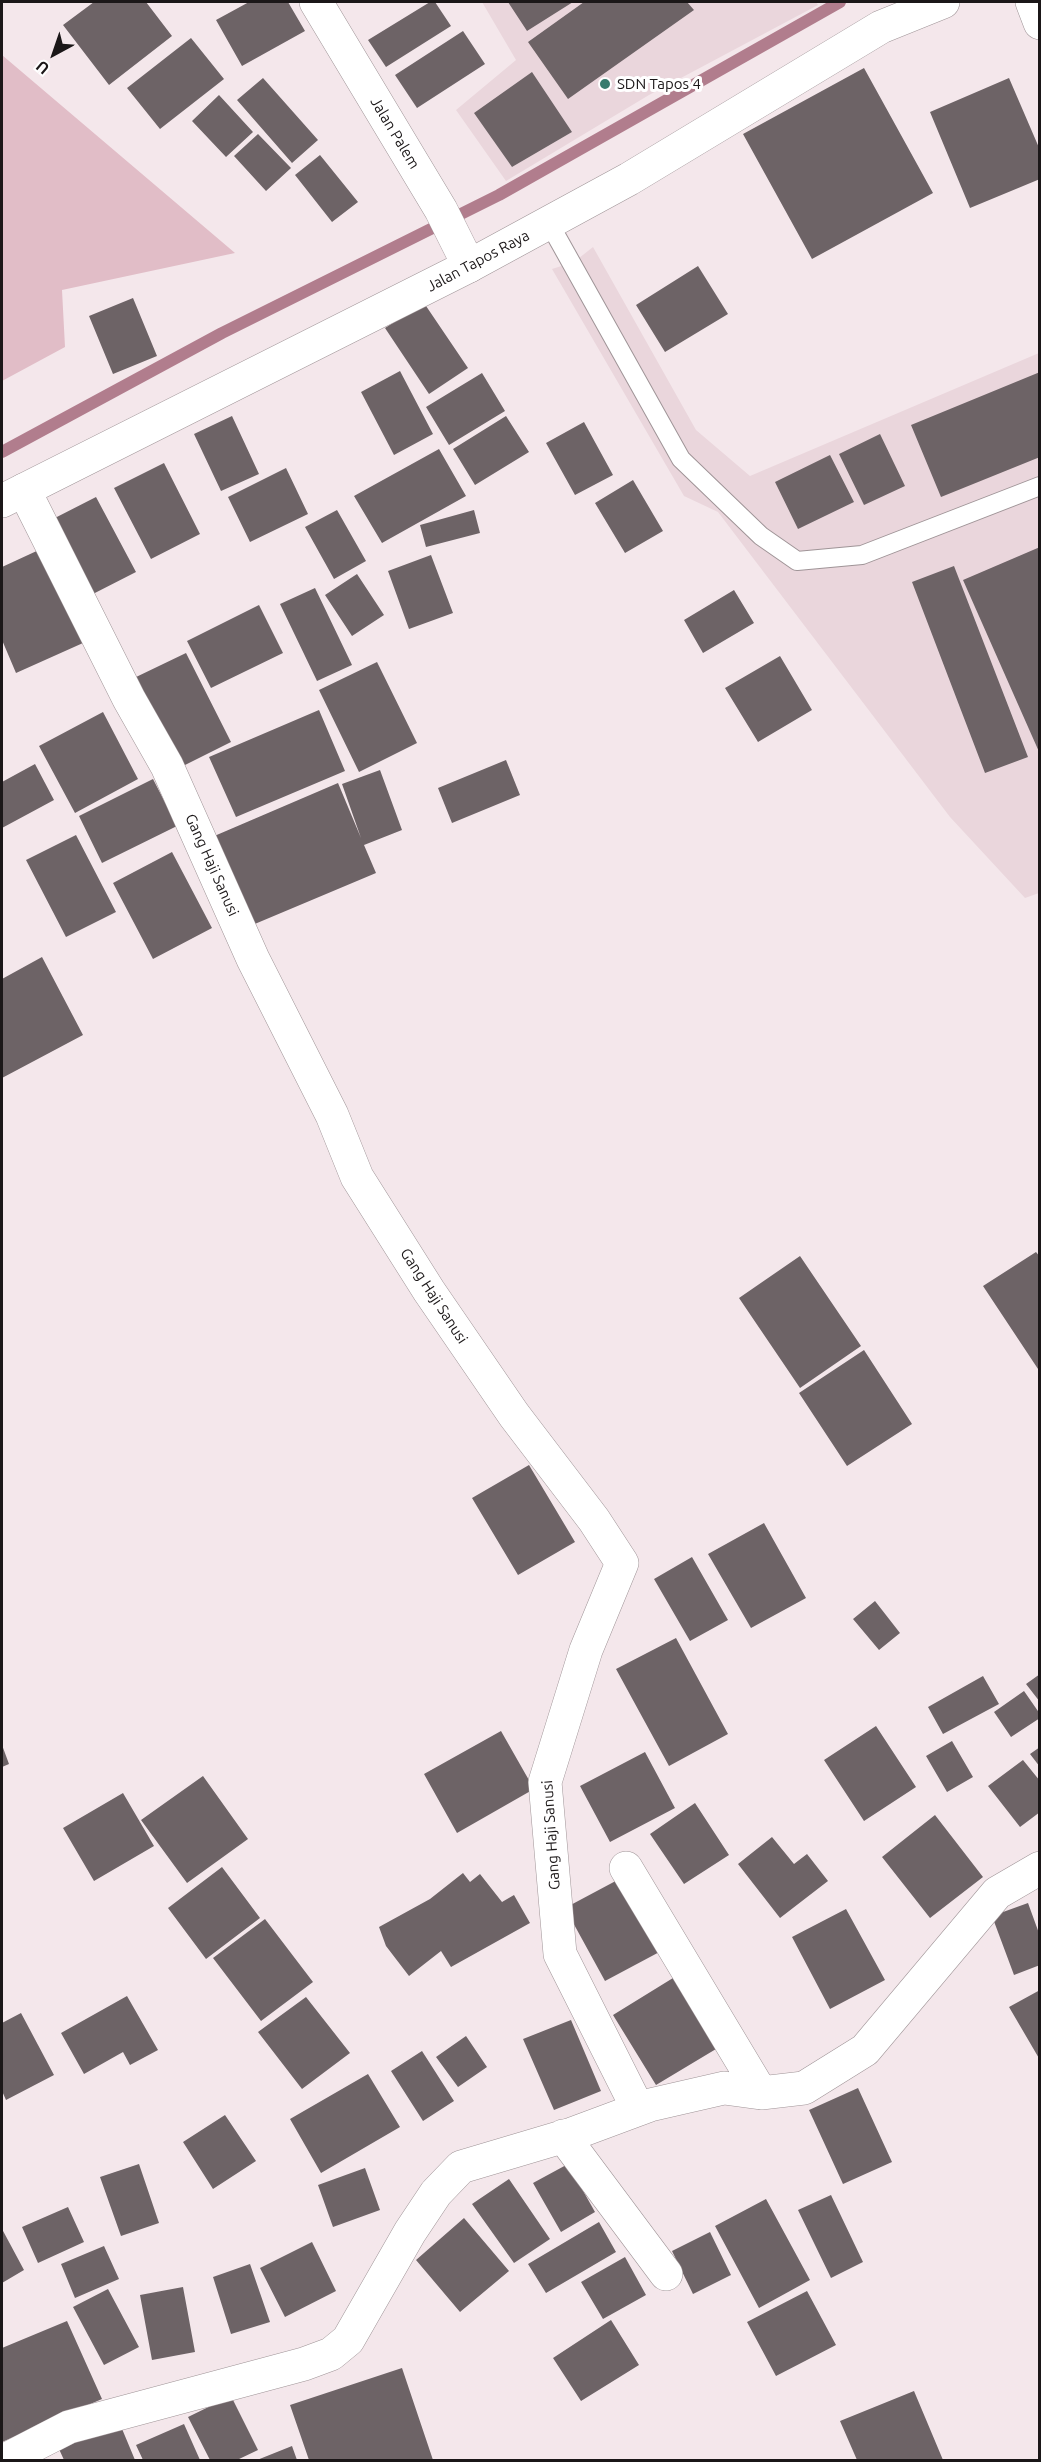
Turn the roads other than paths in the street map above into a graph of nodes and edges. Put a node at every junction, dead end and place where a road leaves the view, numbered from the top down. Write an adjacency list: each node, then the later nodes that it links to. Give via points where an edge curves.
1 (316, 2): 6 (street, Jalan Palem)
2 (943, 2): 5 (street, Jalan Tapos Raya, via 882,27)
3 (1032, 2): 4 (street)
4 (1040, 23)
5 (549, 223): 6 (street, Jalan Tapos Raya); 7 (lane, via 681,459 761,536 797,561 862,555)
6 (455, 238): 8 (street, Jalan Tapos Raya)
7 (1040, 486)
8 (13, 496): 12 (street, Gang Haji Sanusi, via 167,766 253,959 332,1115 357,1177 435,1300 622,1563 586,1650 545,1782 560,1954)
9 (626, 1868): 11 (street)
10 (1040, 1868): 11 (street, via 997,1893 865,2050 804,2088)
11 (761, 2093): 12 (street, via 724,2088)
12 (638, 2109): 13 (street)
13 (562, 2136): 14 (street); 15 (street, via 461,2167 436,2193 410,2232 348,2340 331,2354 69,2427)
14 (666, 2274)
15 (5, 2460)

